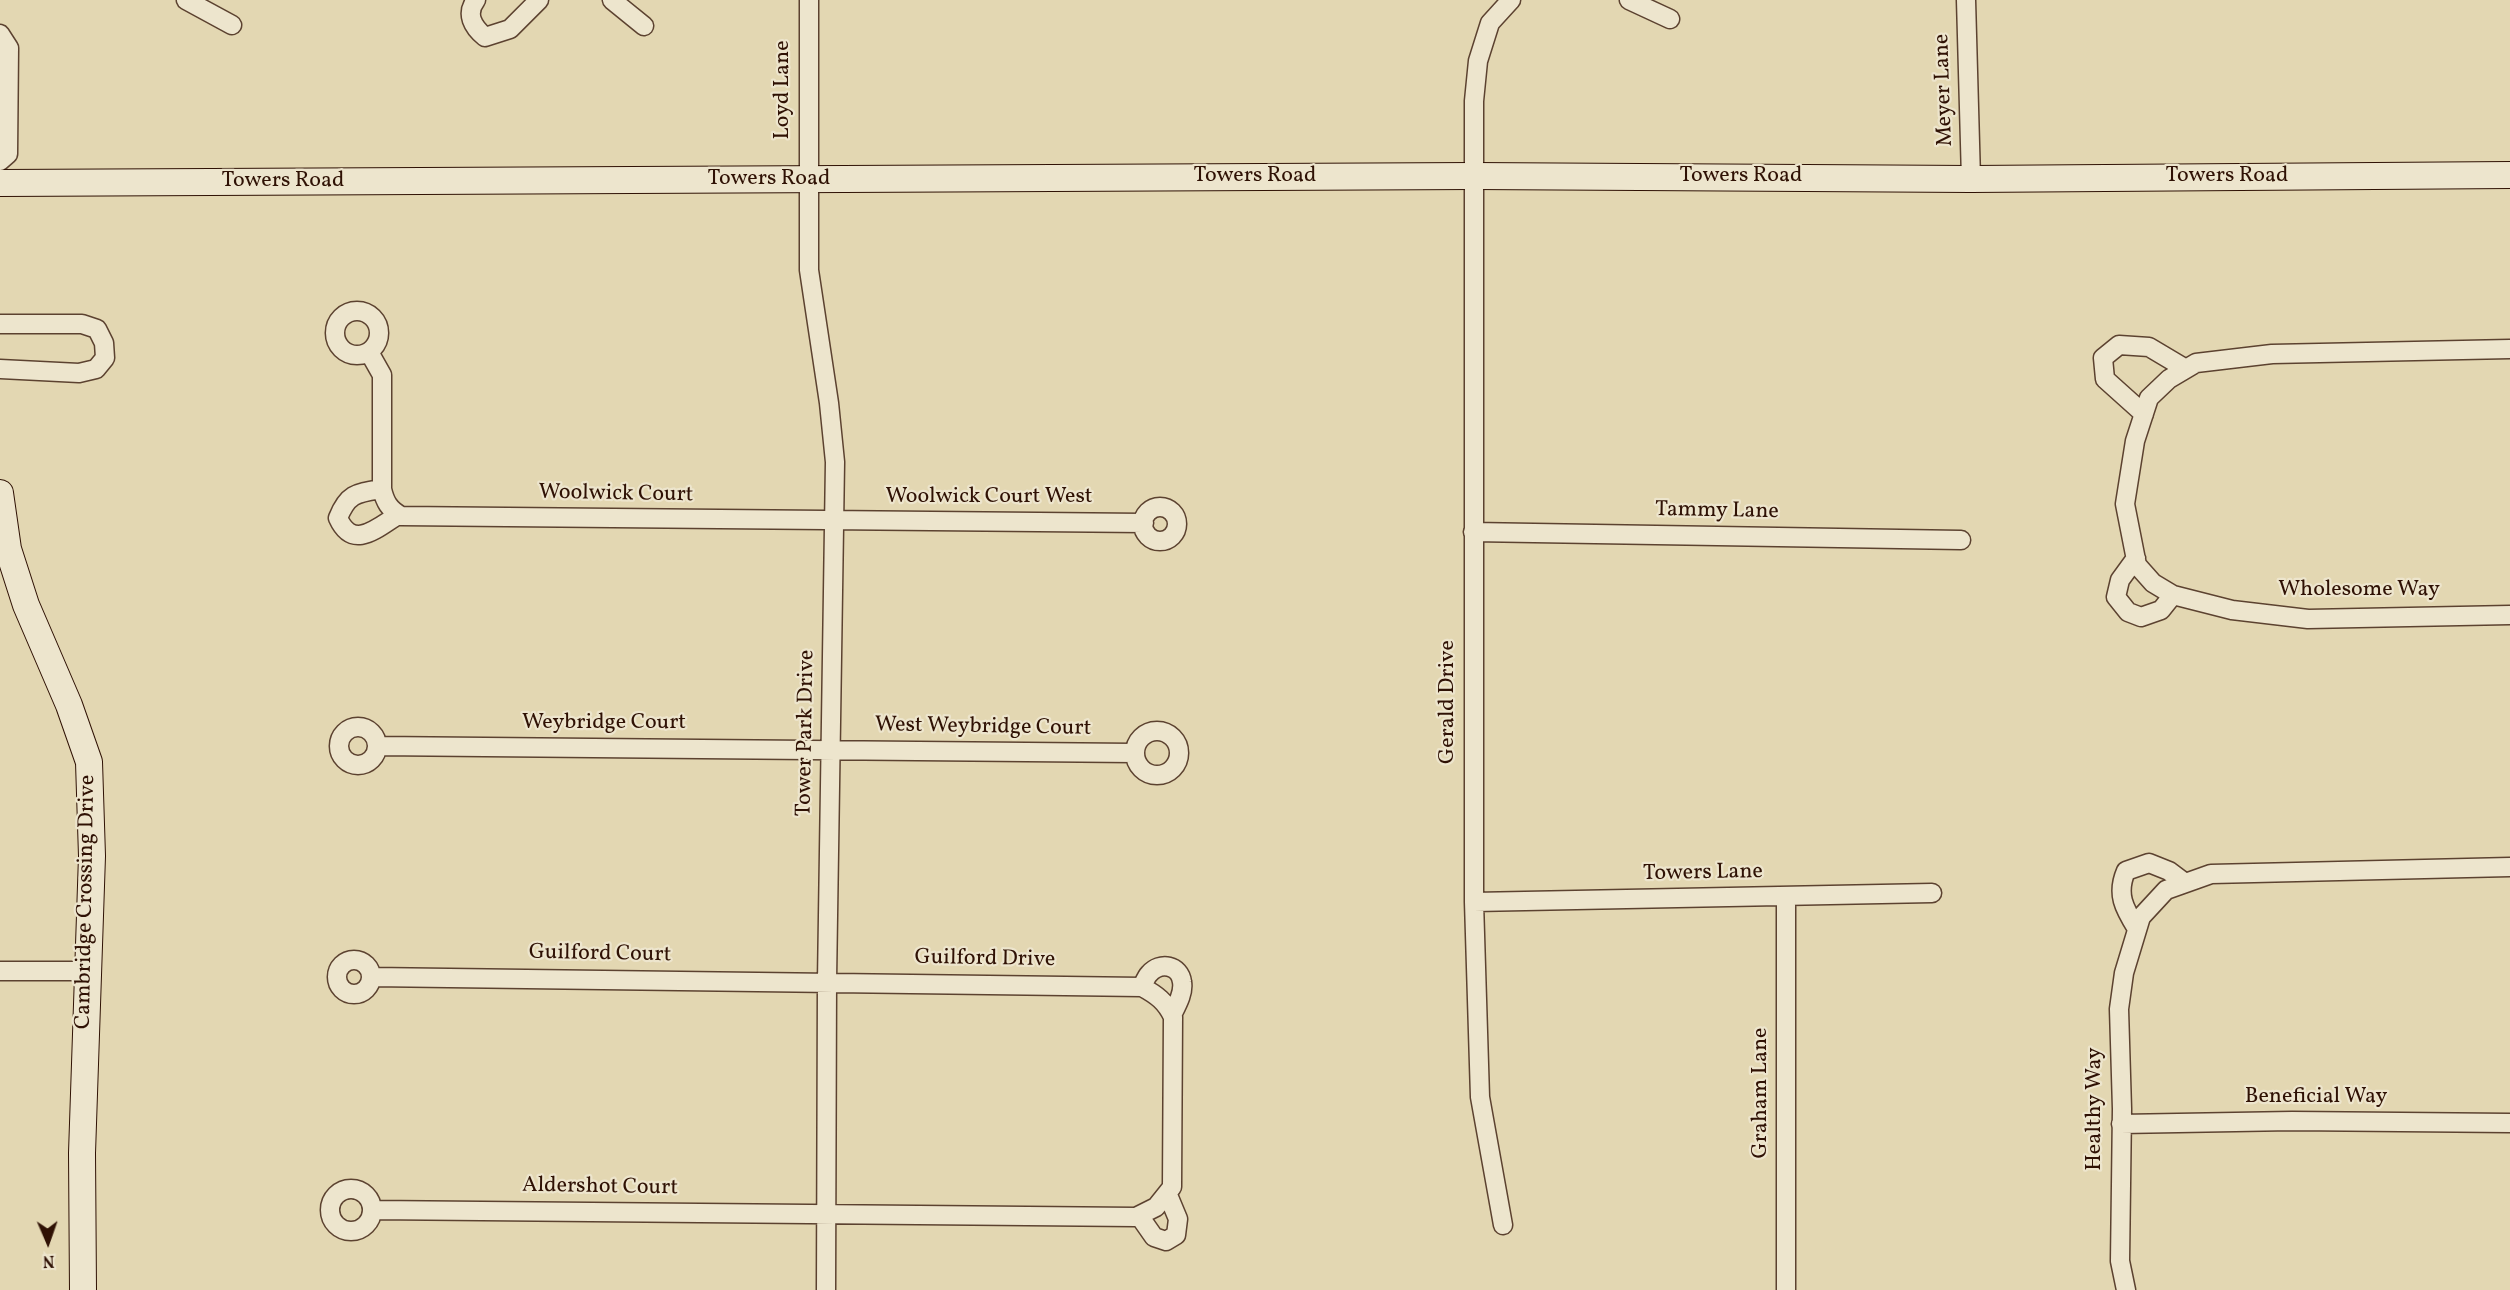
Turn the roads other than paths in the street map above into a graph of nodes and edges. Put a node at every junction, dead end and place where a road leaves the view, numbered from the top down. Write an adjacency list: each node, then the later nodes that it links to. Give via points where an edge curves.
1 (186, 0): 10 (street)
2 (476, 0): 3 (street, via 471,18 475,29 485,37 510,29)
3 (539, 0)
4 (612, 0): 11 (street)
5 (809, 0): 17 (street, Loyd Lane)
6 (1511, 0): 15 (street, Gerald Drive, via 1490,23 1478,61)
7 (1629, 0): 9 (street)
8 (1966, 0): 16 (street, Meyer Lane)
9 (1670, 19)
10 (232, 25)
11 (644, 26)
12 (0, 34): 13 (street, via 9,48 9,60 8,154)
13 (0, 161)
14 (2510, 175): 16 (main road, Towers Road)
15 (1474, 176): 16 (main road, Towers Road); 17 (main road, Towers Road); 30 (street, Gerald Drive)
16 (1971, 178)
17 (808, 179): 18 (main road, Towers Road); 28 (street, Tower Park Drive, via 809,270 835,462)
18 (0, 183)
19 (0, 324): 22 (street, via 82,324 96,329 104,343 105,358 96,369 78,373)
20 (2510, 349): 23 (street, Wholesome Way, via 2272,354 2196,363)
21 (369, 352): 25 (street, via 382,375)
22 (0, 369)
23 (2186, 369): 24 (street, Wholesome Way, via 2149,398); 24 (street, via 2149,347 2119,345 2103,358 2105,379)
24 (2144, 414): 32 (street, Wholesome Way, via 2135,441 2125,504)
25 (382, 489): 27 (street, via 385,502); 27 (street, via 358,493 344,502 338,518 344,530 354,536 368,534)
26 (0, 499): 45 (main road, Cambridge Crossing Drive, via 8,549 26,605 69,705 88,762 92,856)
27 (398, 515): 28 (street, Woolwick Court)
28 (834, 521): 29 (street, Woolwick Court West); 36 (street, Tower Park Drive)
29 (1144, 524)
30 (1473, 532): 31 (street, Tammy Lane); 42 (street, Gerald Drive)
31 (1961, 540)
32 (2136, 558): 33 (street, Wholesome Way, via 2137,565 2153,583); 33 (street, via 2120,580 2116,597 2128,612 2141,617 2161,610)
33 (2173, 595): 34 (street, Wholesome Way, via 2232,610 2308,619)
34 (2510, 615)
35 (377, 746): 36 (street, Weybridge Court)
36 (831, 750): 37 (street, West Weybridge Court); 47 (street, Tower Park Drive)
37 (1134, 753)
38 (2510, 867): 39 (street, Healthy Way, via 2211,874)
39 (2185, 883): 43 (street, Healthy Way, via 2166,890 2140,917); 43 (street, via 2149,863 2126,871 2119,886 2123,904)
40 (1932, 893): 41 (street, Towers Lane)
41 (1786, 896): 42 (street, Towers Lane); 59 (street, Graham Lane)
42 (1474, 902): 56 (street, Gerald Drive, via 1480,1097)
43 (2137, 929): 51 (street, Healthy Way, via 2124,973 2119,1010)
44 (0, 970): 45 (street)
45 (89, 971): 57 (main road, Cambridge Crossing Drive, via 82,1153)
46 (372, 977): 47 (street, Guilford Court)
47 (827, 981): 48 (street, Guilford Drive); 54 (street, Tower Park Drive)
48 (1142, 987): 49 (street, via 1167,1004); 49 (street, via 1149,973 1163,965 1178,971 1181,994)
49 (1172, 1015): 52 (street, via 1174,1160)
50 (2510, 1123): 51 (street, Beneficial Way)
51 (2121, 1124): 60 (street, Healthy Way, via 2120,1262)
52 (1168, 1195): 55 (street); 55 (street, via 1178,1219 1176,1235 1166,1241 1154,1237)
53 (373, 1210): 54 (street, Aldershot Court)
54 (826, 1215): 55 (street); 58 (street, Tower Park Drive)
55 (1140, 1217)
56 (1503, 1225)
57 (83, 1290)
58 (826, 1290)
59 (1786, 1290)
60 (2126, 1290)

